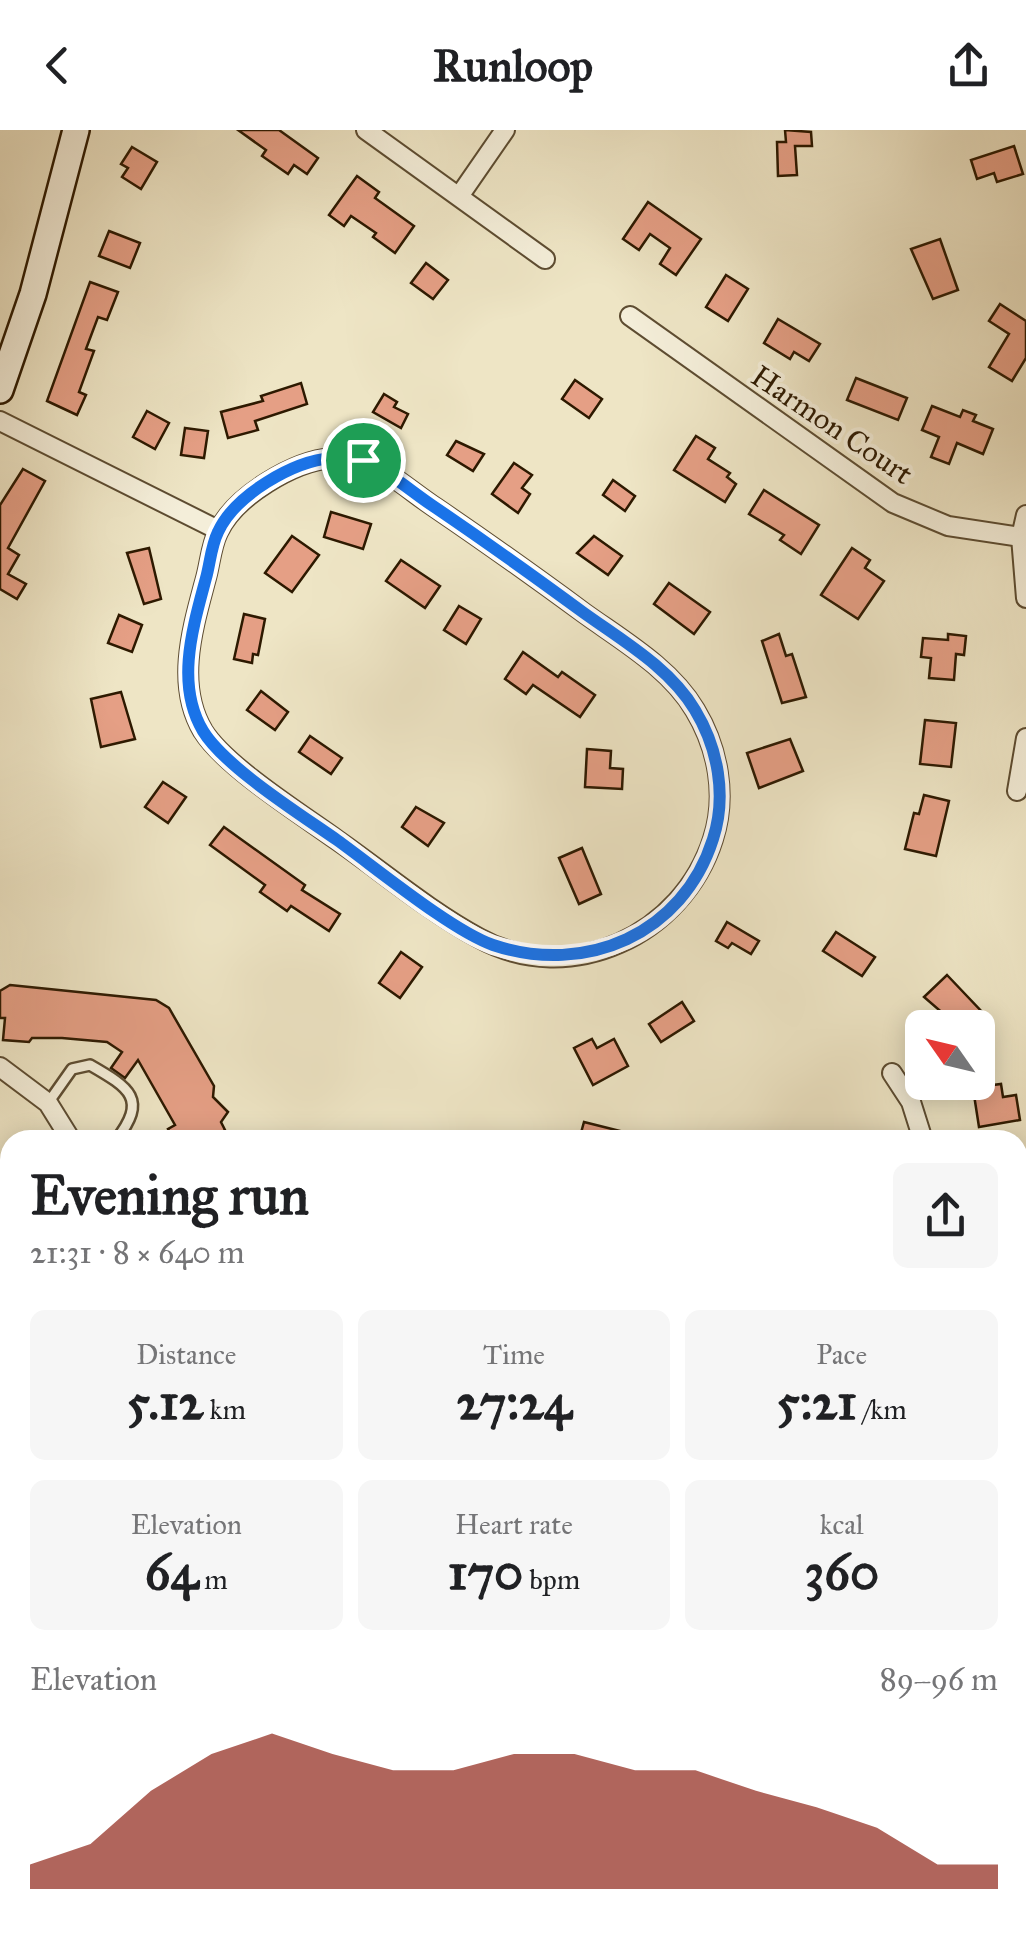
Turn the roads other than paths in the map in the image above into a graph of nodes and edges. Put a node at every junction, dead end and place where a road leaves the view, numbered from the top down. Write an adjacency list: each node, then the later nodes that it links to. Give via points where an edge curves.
1 (76, 130): 7 (main road, via 45,254)
2 (366, 130): 4 (street)
3 (505, 130): 4 (street)
4 (460, 195): 5 (street)
5 (545, 259)
6 (630, 316): 11 (street, Harmon Court, via 892,503 948,526)
7 (0, 390)
8 (0, 421): 10 (street)
9 (1026, 515): 11 (street)
10 (218, 530): 10 (street, via 188,668 194,713 224,756 492,944 551,956 610,948 644,932 683,898 716,832 716,758 689,701 644,656 363,460 296,466 258,490)
11 (1021, 538): 12 (street)
12 (1026, 598)
13 (1026, 738): 14 (street)
14 (1017, 791)
15 (0, 1067): 17 (street)
16 (892, 1073): 20 (street)
17 (48, 1103): 18 (street); 19 (lane, via 72,1069 90,1066 132,1096 136,1107)
18 (65, 1130)
19 (124, 1130)
20 (920, 1130)

